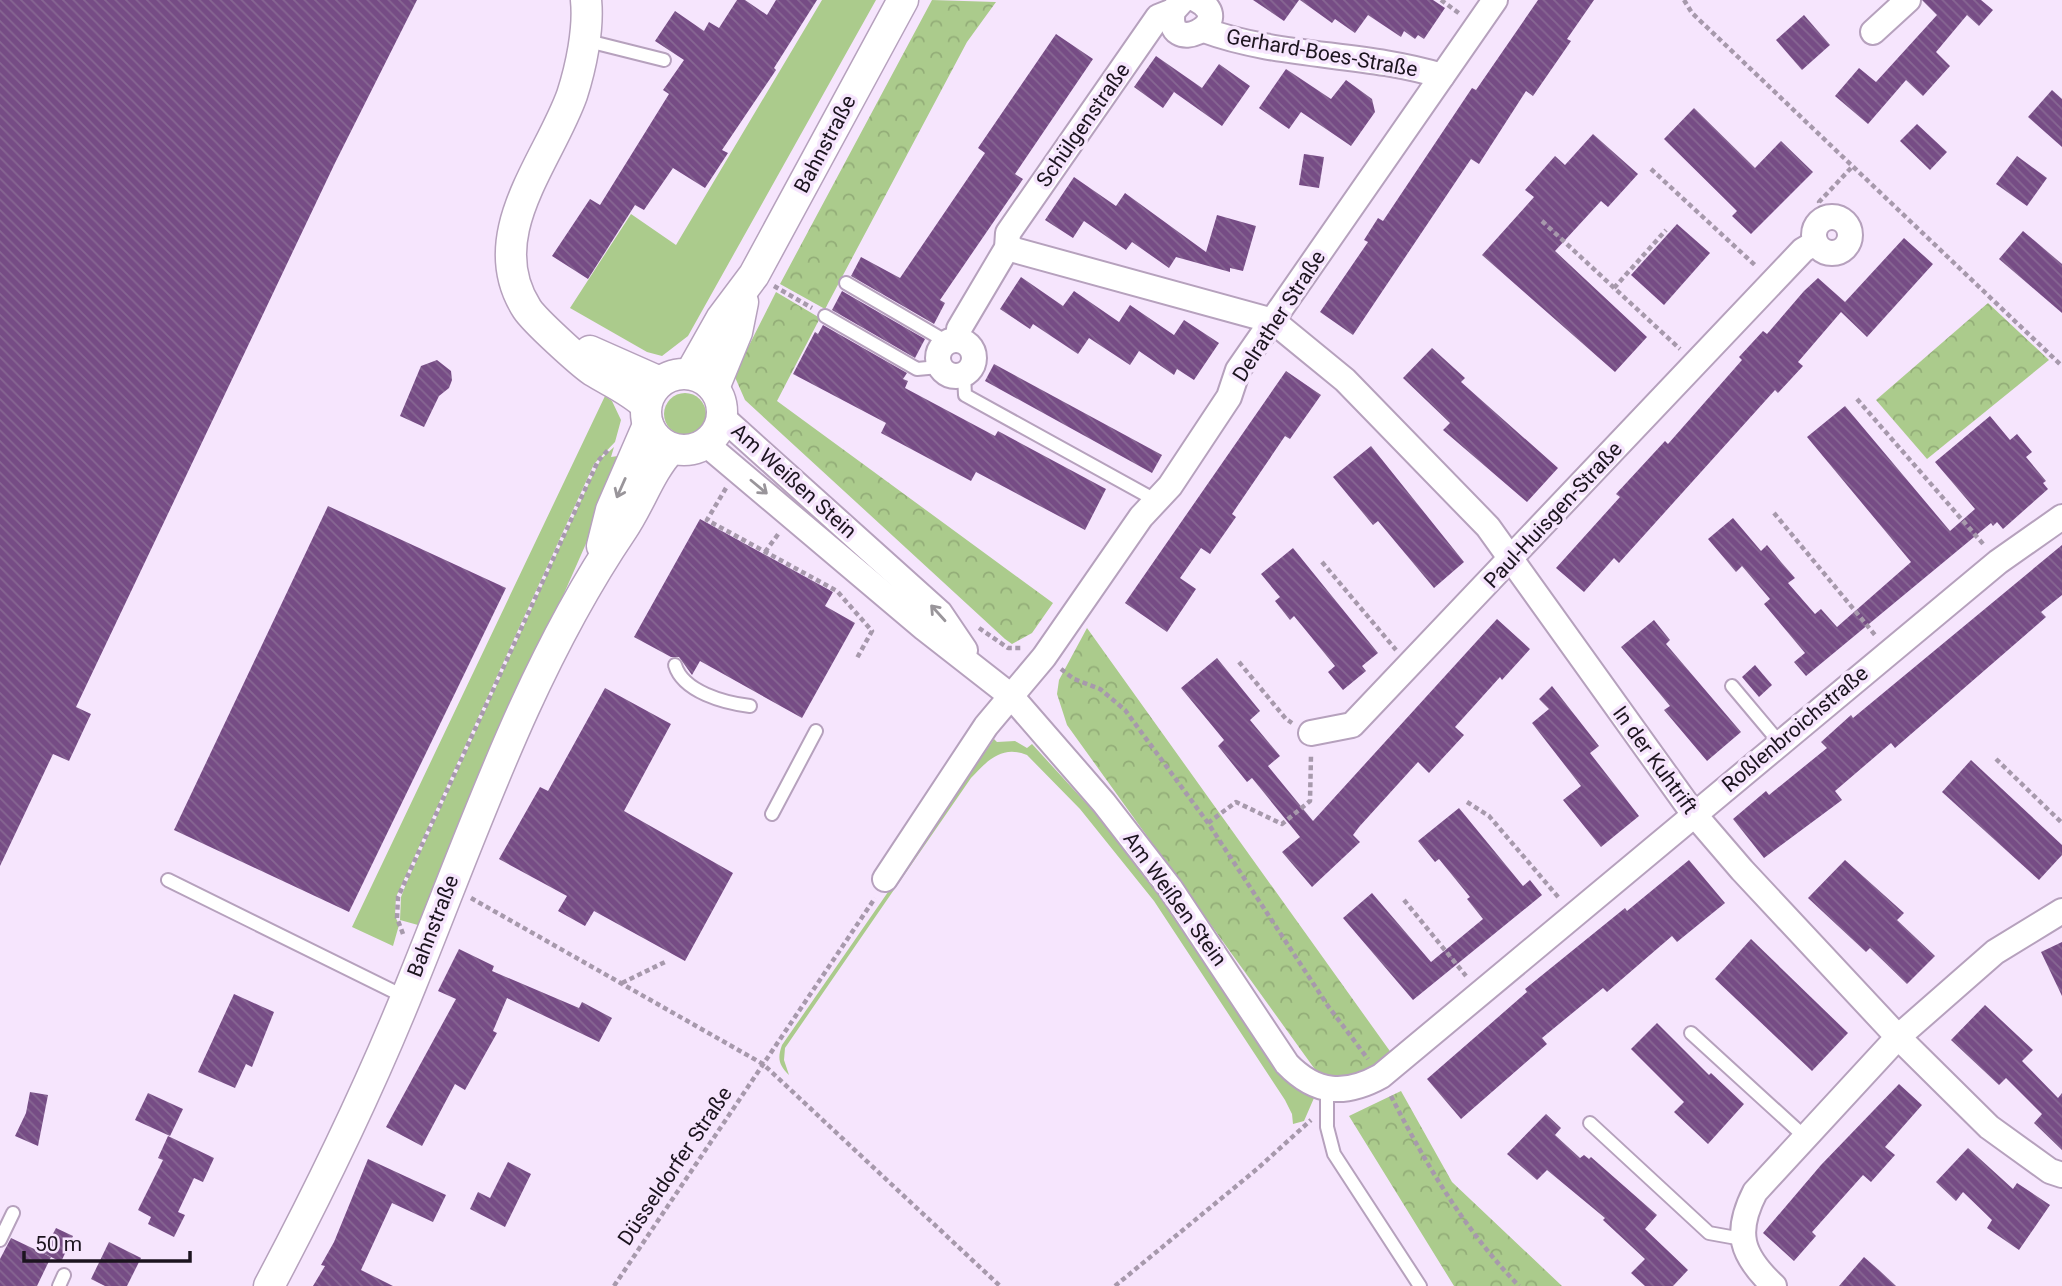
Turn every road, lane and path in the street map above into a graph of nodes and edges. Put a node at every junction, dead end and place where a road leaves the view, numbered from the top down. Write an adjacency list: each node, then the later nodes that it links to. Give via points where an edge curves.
1 (586, 0): 10 (street)
2 (903, 0): 20 (street, Bahnstraße)
3 (1197, 0): 8 (street, Gerhard-Boes-Straße, via 1208,13)
4 (1496, 0): 12 (street, Delrather Straße)
5 (1684, 0): 13 (path)
6 (1908, 0): 9 (street)
7 (1179, 6): 8 (street, Gerhard-Boes-Straße, via 1173,23 1181,33 1193,36); 19 (street, Schülgenstraße, via 1158,17 1008,233)
8 (1204, 30): 12 (street, Gerhard-Boes-Straße, via 1234,41 1408,66)
9 (1873, 33)
10 (584, 40): 11 (lane); 33 (street, via 572,94 519,210 511,240 512,270 526,308 565,344 603,355)
11 (664, 60)
12 (1441, 76): 25 (street, Delrather Straße)
13 (1851, 168): 15 (path, via 1819,202); 28 (path)
14 (1651, 169): 21 (path)
15 (1824, 219): 18 (street, Paul-Huisgen-Straße, via 1815,227); 18 (street, via 1836,217 1846,224 1849,241 1842,251 1830,254)
16 (1542, 221): 23 (path)
17 (1666, 230): 23 (path)
18 (1815, 243): 21 (street, Paul-Huisgen-Straße)
19 (1007, 248): 25 (street); 26 (street, Schülgenstraße)
20 (750, 281): 24 (path); 31 (street, Bahnstraße, via 737,332)
21 (1773, 282): 27 (street, Paul-Huisgen-Straße)
22 (846, 283): 26 (lane)
23 (1614, 288): 27 (path)
24 (825, 316): 29 (lane, via 917,369)
25 (1272, 321): 38 (street, Delrather Straße, via 1238,370 1229,397); 41 (street, In der Kuhtrift, via 1345,380 1488,527)
26 (953, 341): 29 (street, Schülgenstraße, via 938,353); 30 (street, via 969,345 974,356)
27 (1696, 363): 41 (street, Paul-Huisgen-Straße)
28 (2062, 366)
29 (939, 367): 30 (street, via 950,376)
30 (964, 375): 38 (lane, via 965,395)
31 (702, 381): 33 (street, via 674,375); 34 (street, via 721,401)
32 (1857, 399): 43 (path)
33 (651, 404): 36 (street, via 658,441); 44 (street, Bahnstraße, one-way to 44, via 611,510)
34 (722, 417): 35 (street); 53 (street, Am Weißen Stein, one-way to 34, via 940,613)
35 (706, 444): 36 (street, via 693,450); 53 (street, Am Weißen Stein, one-way to 53)
36 (671, 449): 44 (street, Bahnstraße)
37 (730, 481): 46 (path, via 707,520 837,591)
38 (1157, 501): 48 (street, Delrather Straße, via 1141,517)
39 (1774, 513): 47 (path, Roßlenbroichstraße)
40 (2062, 517): 43 (street, Roßlenbroichstraße)
41 (1510, 561): 52 (street, Paul-Huisgen-Straße); 62 (street, In der Kuhtrift)
42 (1322, 562): 52 (path)
43 (1998, 562): 47 (street, Roßlenbroichstraße)
44 (597, 566): 68 (street, Bahnstraße, via 524,710)
45 (866, 611): 46 (path)
46 (860, 618): 49 (path, via 872,631)
47 (1888, 652): 59 (street, Roßlenbroichstraße)
48 (1044, 657): 55 (street, Delrather Straße); 65 (path, via 1074,679 1100,689 1125,710)
49 (857, 658)
50 (1239, 662): 58 (path, via 1286,719)
51 (675, 665): 56 (lane, via 694,687 729,703)
52 (1410, 667): 58 (street, Paul-Huisgen-Straße, via 1352,725)
53 (977, 668): 55 (street, Am Weißen Stein)
54 (1732, 686): 59 (lane)
55 (1011, 696): 66 (street, Delrather Straße, via 986,726); 80 (street, Am Weißen Stein, via 1170,888 1287,1063 1299,1077)
56 (750, 706)
57 (816, 731): 63 (lane)
58 (1311, 733): 65 (path, via 1310,801 1282,824 1236,802)
59 (1779, 742): 62 (street, Roßlenbroichstraße)
60 (1996, 759): 64 (path)
61 (1467, 802): 71 (path, via 1489,816)
62 (1693, 813): 71 (street, Roßlenbroichstraße); 77 (street, In der Kuhtrift)
63 (772, 814)
64 (2062, 822)
65 (1208, 823): 79 (path, via 1328,1006)
66 (886, 879): 78 (path, Düsseldorfer Straße)
67 (168, 880): 75 (lane)
68 (448, 886): 73 (path); 75 (street, Bahnstraße)
69 (1404, 901): 74 (path)
70 (2062, 911): 77 (street, via 1995,952)
71 (1573, 915): 74 (street, Roßlenbroichstraße)
72 (666, 962): 73 (path)
73 (621, 983): 78 (path)
74 (1480, 993): 79 (street, Roßlenbroichstraße)
75 (406, 997): 87 (street, Bahnstraße)
76 (1691, 1033): 82 (lane)
77 (1898, 1037): 82 (street); 83 (street, In der Kuhtrift, via 1989,1127)
78 (763, 1064): 88 (path, Düsseldorfer Straße); 89 (path)
79 (1381, 1076): 80 (street); 92 (path, via 1448,1194 1487,1252)
80 (1328, 1095): 90 (path, via 1256,1170); 91 (lane, via 1327,1127 1334,1154)
81 (1590, 1123): 85 (lane, via 1709,1233)
82 (1806, 1138): 85 (street, via 1755,1192 1744,1213)
83 (2062, 1175)
84 (13, 1213): 86 (lane)
85 (1742, 1239): 93 (street, via 1749,1259)
86 (0, 1240)
87 (270, 1286)
88 (614, 1286)
89 (1000, 1286)
90 (1115, 1286)
91 (1420, 1286)
92 (1519, 1286)
93 (1774, 1286)

